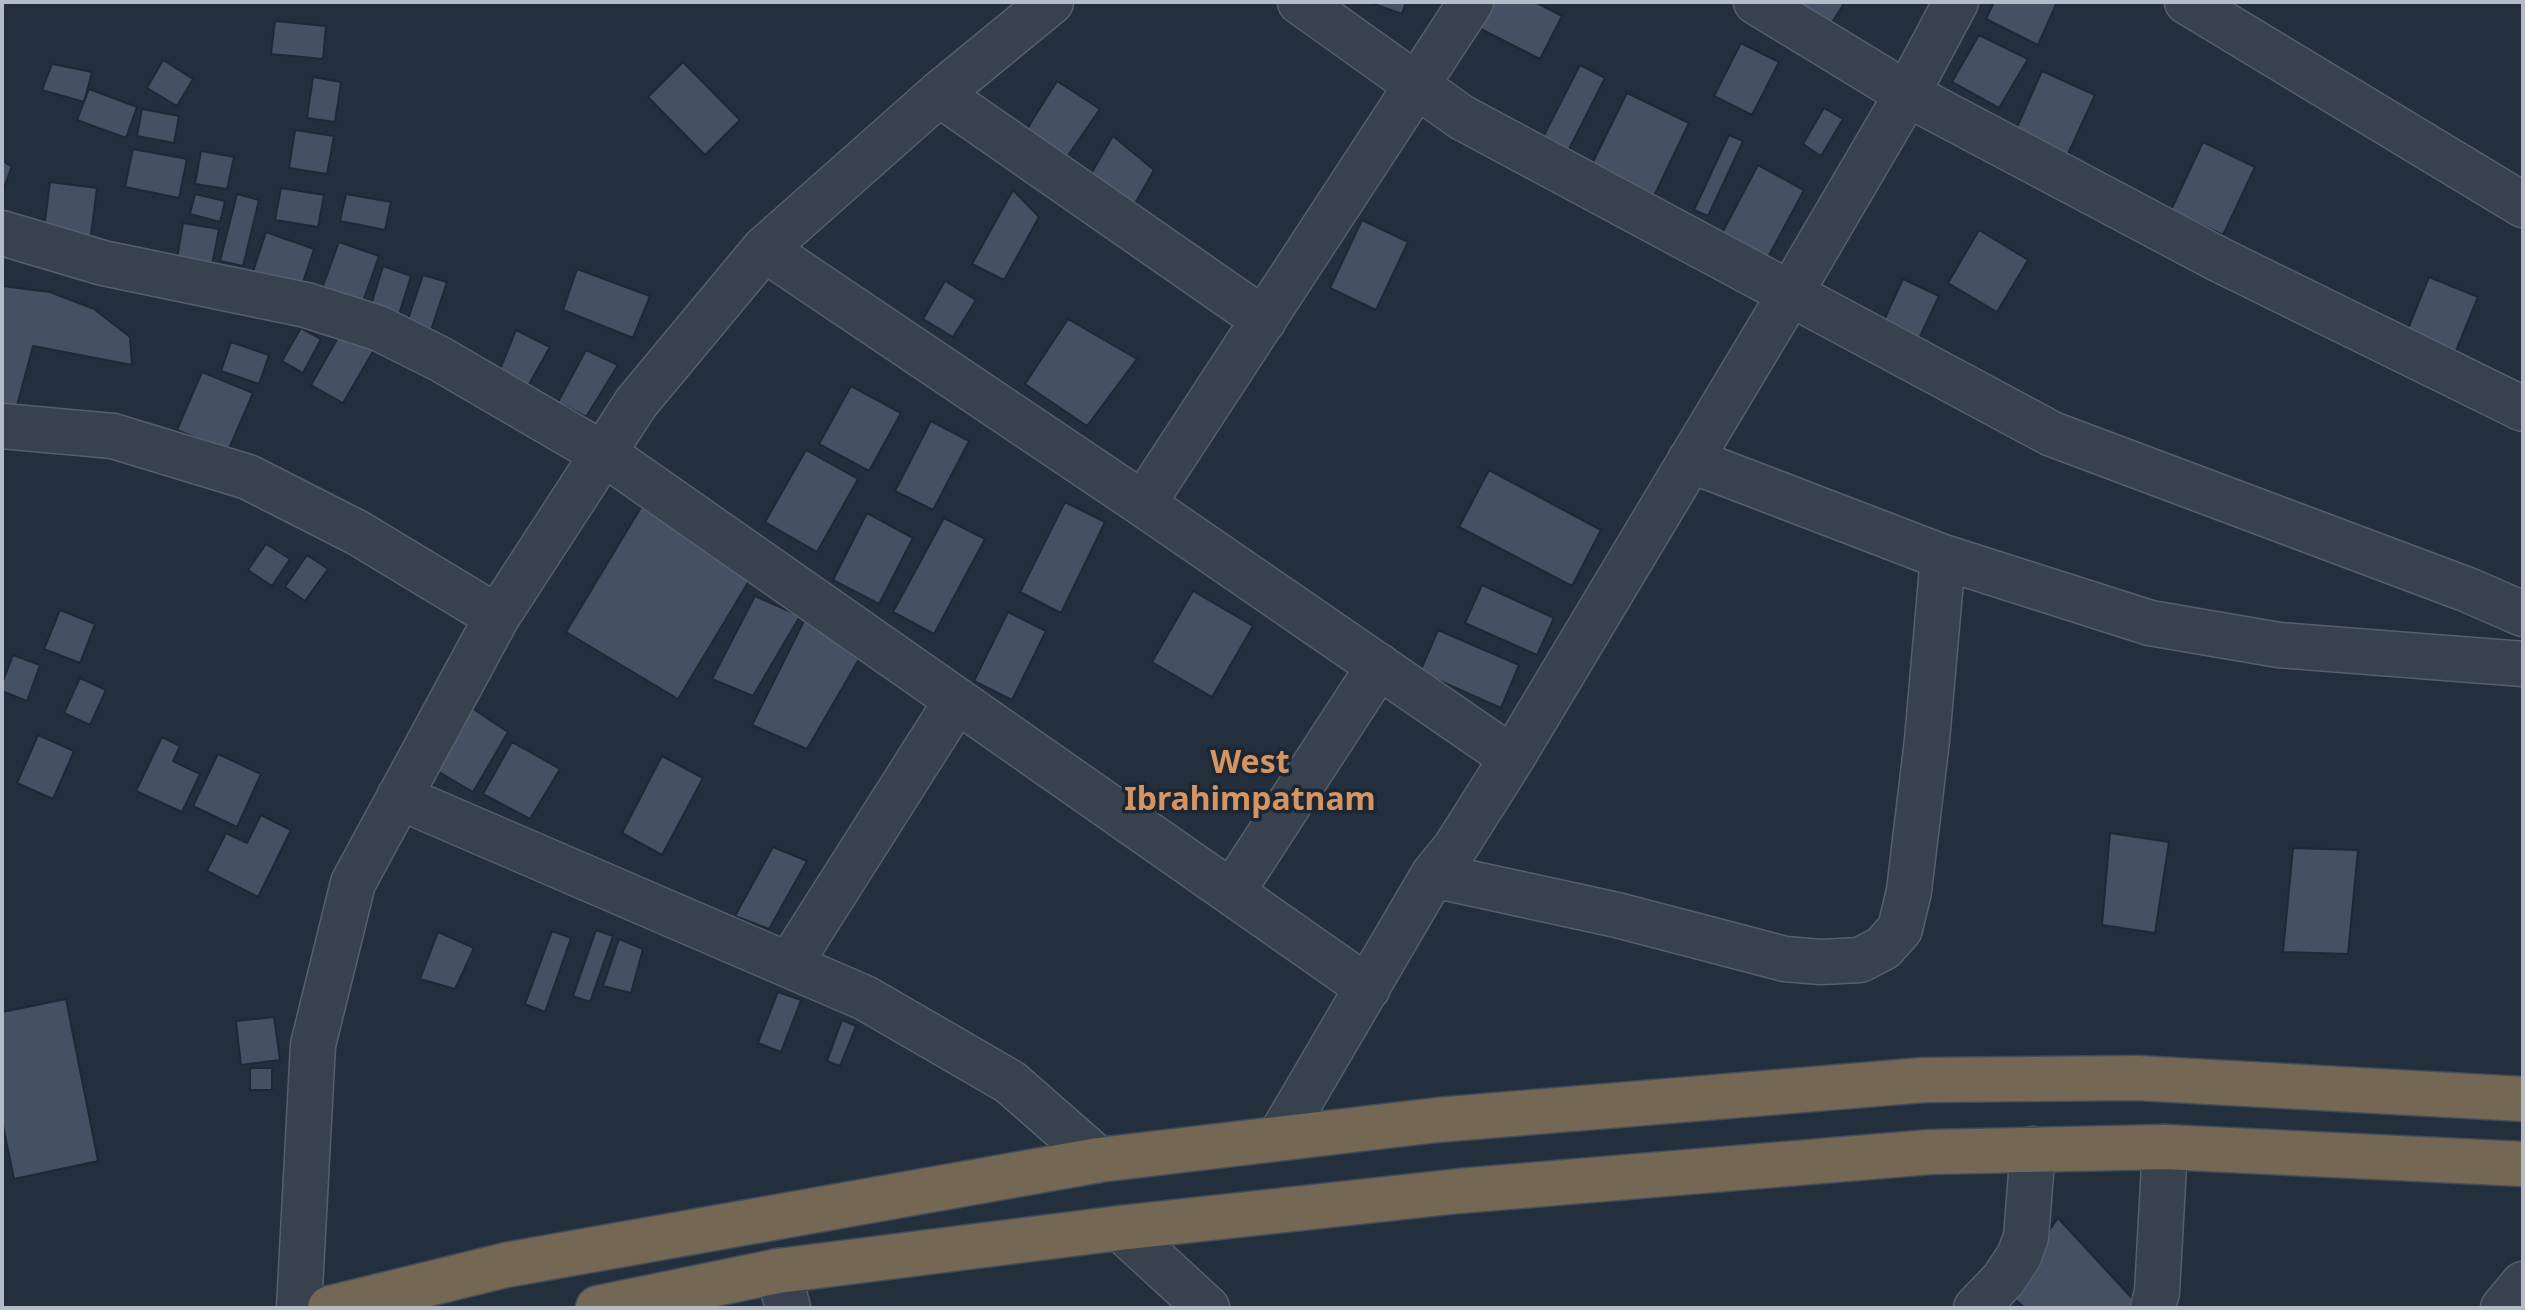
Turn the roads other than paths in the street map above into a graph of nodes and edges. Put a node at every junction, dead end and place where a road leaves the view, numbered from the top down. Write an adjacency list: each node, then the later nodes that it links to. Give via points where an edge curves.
1 (1051, 2): 8 (street)
2 (1300, 2): 7 (street)
3 (1471, 2): 7 (street)
4 (1756, 2): 9 (street)
5 (1956, 2): 9 (street)
6 (2187, 2): 10 (street)
7 (1417, 85): 13 (street, via 1461,117); 14 (street)
8 (939, 94): 12 (street); 14 (street)
9 (1907, 94): 13 (street); 15 (street, via 2220,260)
10 (2523, 205)
11 (2, 233): 17 (street, via 103,263 306,305 378,328)
12 (764, 249): 17 (street, via 636,403); 19 (street)
13 (1790, 294): 18 (street); 21 (street, via 2052,434)
14 (1264, 320): 19 (street)
15 (2523, 409)
16 (2, 426): 22 (street, via 113,436 248,477 358,533)
17 (604, 454): 22 (street); 25 (street)
18 (1690, 460): 20 (street); 26 (street)
19 (1143, 504): 24 (street)
20 (1943, 557): 23 (street, via 2150,623 2222,637); 28 (street, via 1909,891 1900,929 1883,948 1860,960 1785,959)
21 (2523, 614)
22 (497, 617): 27 (street)
23 (2523, 664)
24 (1379, 666): 26 (street); 29 (street)
25 (957, 700): 29 (street); 30 (street)
26 (1512, 758): 28 (street)
27 (399, 797): 30 (street); 41 (street, via 353,883 313,1045)
28 (1433, 875): 31 (street)
29 (1232, 892): 31 (street)
30 (789, 965): 36 (street, via 865,998 1010,1082)
31 (1368, 988): 33 (street)
32 (2523, 1099): 33 (highway, via 2137,1078 1924,1080)
33 (1279, 1138): 36 (highway)
34 (2165, 1147): 35 (highway); 37 (highway); 46 (street)
35 (2033, 1149): 38 (highway, via 1930,1152 1459,1191); 45 (street, via 2026,1237 2003,1280)
36 (1099, 1160): 42 (highway, via 506,1265)
37 (2523, 1164)
38 (1120, 1228): 40 (highway); 44 (street)
39 (2523, 1284): 47 (street)
40 (783, 1290): 43 (highway)
41 (299, 1308)
42 (330, 1308)
43 (598, 1308)
44 (1207, 1308)
45 (1976, 1308)
46 (2153, 1308)
47 (2503, 1308)

